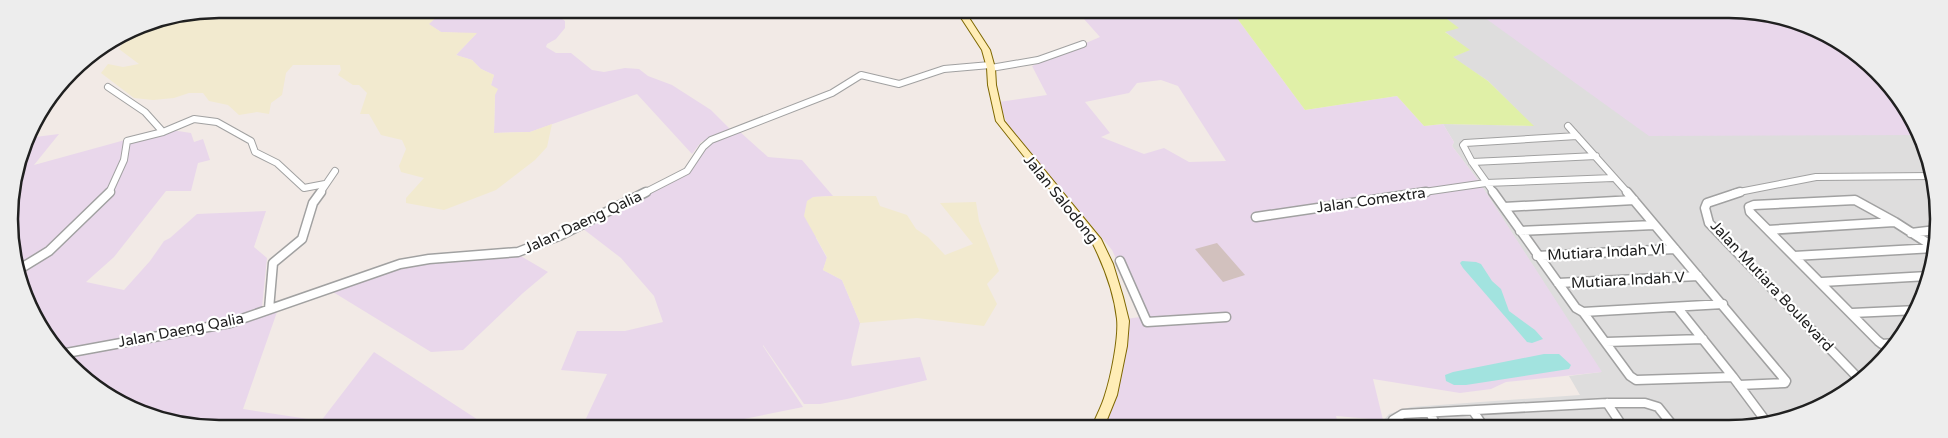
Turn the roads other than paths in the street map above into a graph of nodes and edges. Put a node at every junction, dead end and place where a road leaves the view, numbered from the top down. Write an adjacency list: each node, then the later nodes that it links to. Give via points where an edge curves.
1 (965, 18): 3 (street, Jalan Salodong, via 986,50)
2 (1083, 44): 3 (street, Jalan Daeng Qalia, via 1052,58 1028,64)
3 (991, 66): 37 (street, Jalan Daeng Qalia, via 944,69 899,84 861,75 824,96 711,140 687,170 538,246 518,252 400,264); 53 (street, Jalan Salodong, via 1000,121 1097,241 1118,296 1123,321 1120,346 1111,395)
4 (108, 87): 6 (street, via 144,111)
5 (1568, 126): 7 (street)
6 (163, 132): 14 (street, via 191,119 217,122 250,141 255,152 277,163 304,188); 30 (street, via 127,141 124,160 111,191 49,252)
7 (1577, 136): 8 (street); 9 (street, via 1469,141 1463,145)
8 (1596, 156): 9 (street); 12 (street)
9 (1472, 162): 13 (street)
10 (335, 171): 14 (street)
11 (1926, 176): 46 (street, Jalan Mutiara Boulevard, via 1795,180 1720,197 1707,203 1705,208 1709,223)
12 (1613, 178): 13 (street, Jalan Comextra); 15 (street)
13 (1486, 183): 16 (street); 17 (street, Jalan Comextra)
14 (325, 184): 37 (street, via 313,203 302,239 273,263)
15 (1634, 200): 16 (street); 19 (street)
16 (1504, 208): 21 (street)
17 (1256, 218)
18 (1895, 222): 20 (street); 20 (street, via 1855,200 1751,205 1750,212); 23 (street)
19 (1654, 225): 21 (street); 26 (street)
20 (1768, 230): 28 (street)
21 (1520, 231): 27 (street)
22 (1930, 231): 23 (street)
23 (1911, 233): 24 (street)
24 (1929, 244)
25 (1928, 248): 28 (street)
26 (1676, 249): 27 (street, Mutiara Indah Vl); 31 (street)
27 (1538, 256): 34 (street)
28 (1794, 256): 33 (street)
29 (1120, 261): 41 (street, via 1147,322)
30 (23, 267)
31 (1698, 276): 34 (street, Mutiara Indah V); 35 (street)
32 (1922, 276): 33 (street)
33 (1822, 282): 40 (street)
34 (1558, 283): 39 (street, via 1577,310)
35 (1723, 304): 36 (street); 48 (street, via 1786,381)
36 (1677, 307): 39 (street); 42 (street)
37 (268, 309): 45 (street, Jalan Daeng Qalia, via 230,323)
38 (1909, 310): 40 (street)
39 (1583, 312): 43 (street)
40 (1852, 313): 44 (street, via 1878,342)
41 (1226, 317)
42 (1703, 339): 43 (street); 47 (street)
43 (1606, 342): 47 (street, via 1636,380)
44 (1888, 343)
45 (68, 352)
46 (1856, 376)
47 (1732, 377): 48 (street)
48 (1739, 385): 52 (street)
49 (1607, 403): 50 (street); 57 (street); 58 (street, via 1653,404)
50 (1473, 411): 51 (street); 56 (street)
51 (1430, 414): 54 (street, via 1400,415); 55 (street)
52 (1763, 418)
53 (1101, 420)
54 (1393, 420)
55 (1433, 420)
56 (1479, 420)
57 (1618, 420)
58 (1668, 420)

